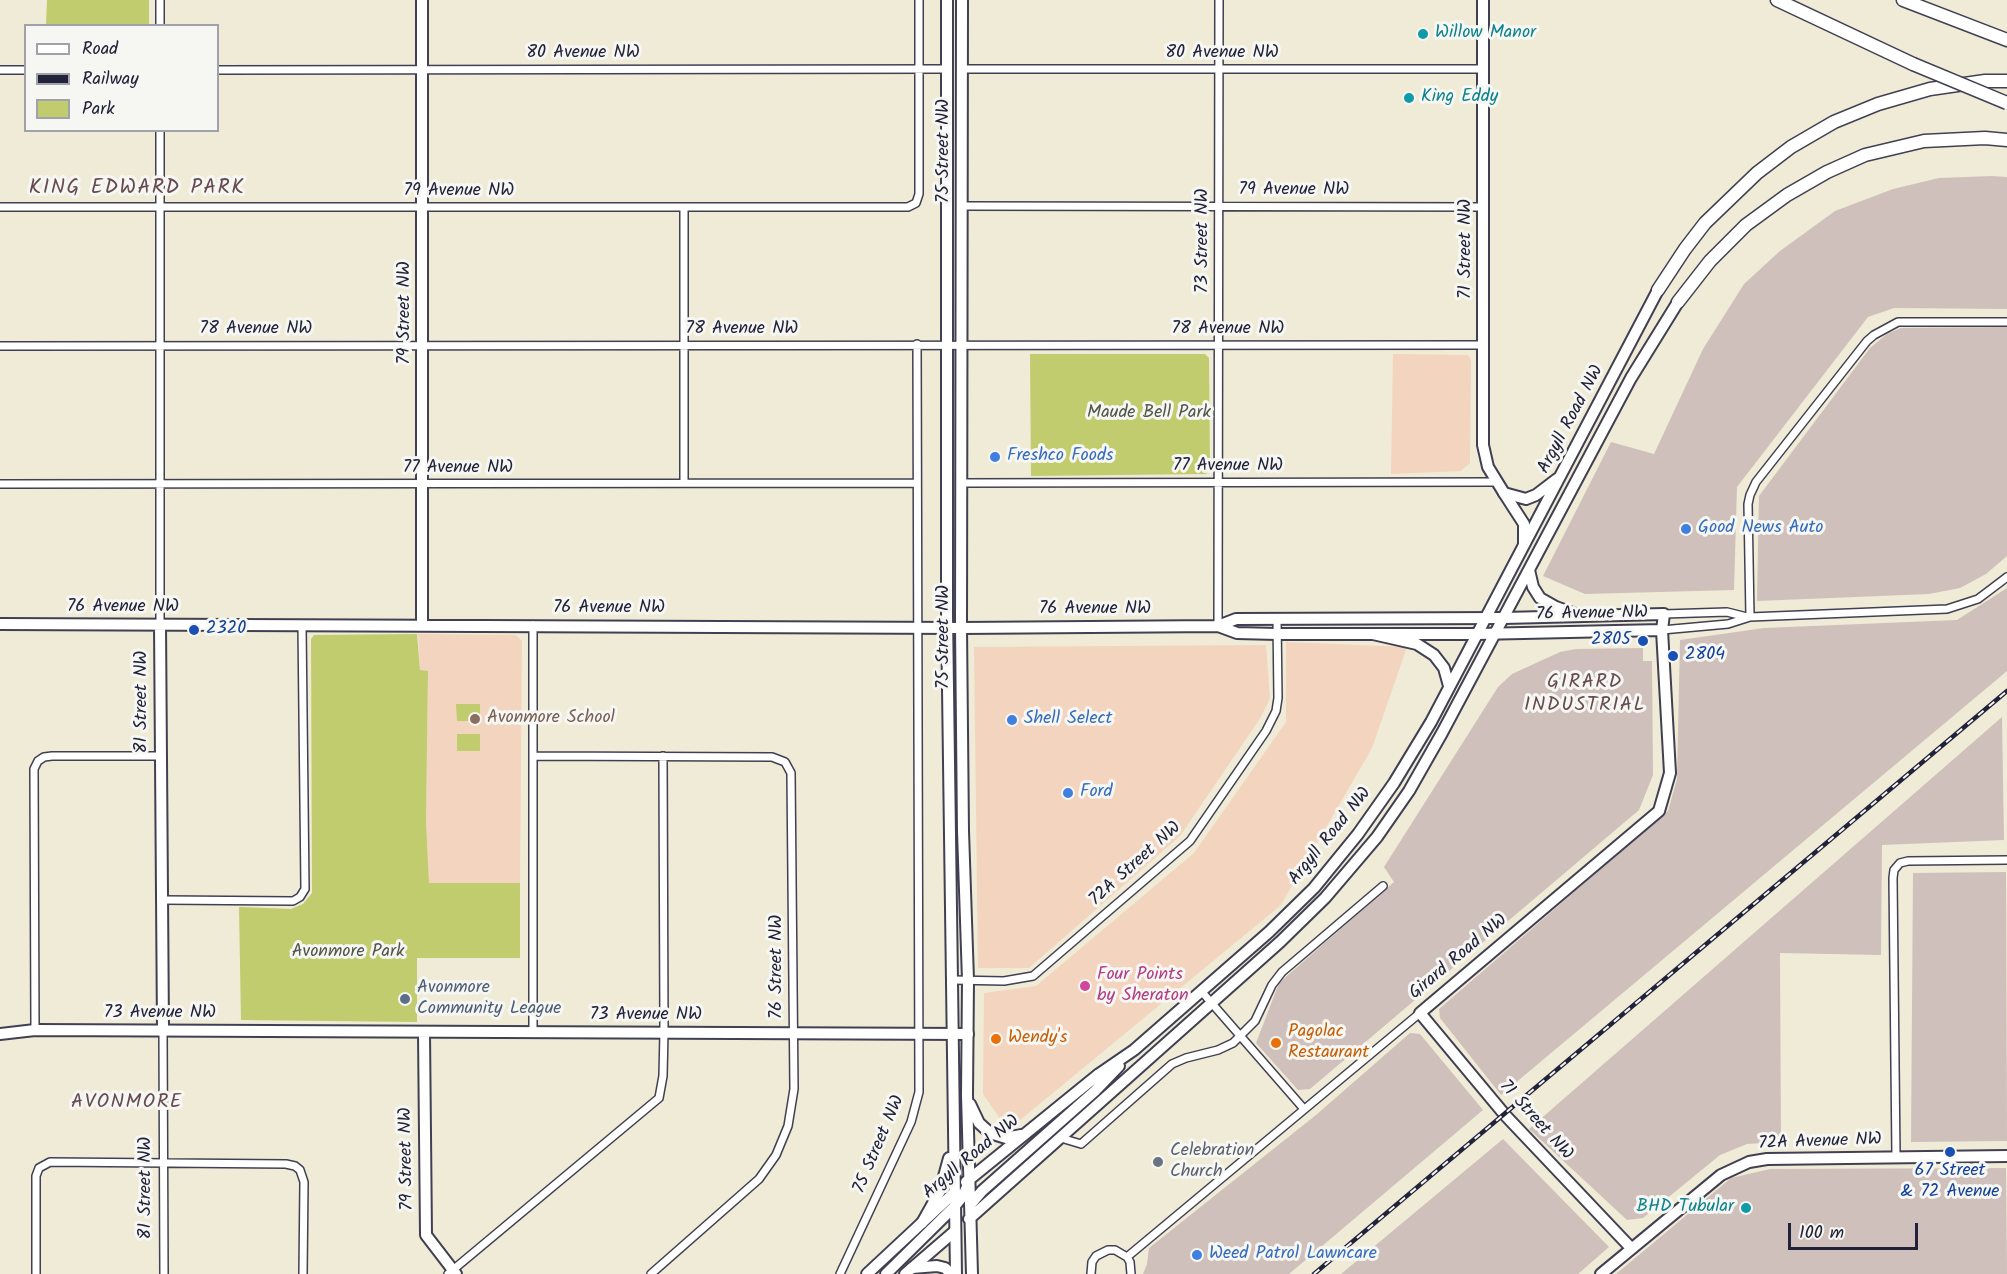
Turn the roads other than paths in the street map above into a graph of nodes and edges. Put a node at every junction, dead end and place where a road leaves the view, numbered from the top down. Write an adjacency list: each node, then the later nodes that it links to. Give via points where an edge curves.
1 (160, 0): 10 (street)
2 (422, 0): 13 (street, 79 Street NW)
3 (919, 0): 14 (street, 75 Street NW)
4 (947, 0): 15 (street, 75 Street NW)
5 (962, 0): 16 (street, 75 Street NW)
6 (1219, 0): 12 (street, 73 Street NW)
7 (1483, 0): 17 (street, 71 Street NW)
8 (1777, 0): 22 (highway, bridge)
9 (1903, 0): 11 (highway)
10 (160, 24)
11 (2007, 40)
12 (1219, 68): 16 (street, 80 Avenue NW); 17 (street, 80 Avenue NW); 27 (street, 73 Street NW)
13 (423, 69): 14 (street, 80 Avenue NW); 20 (street, 80 Avenue NW); 30 (street, 79 Street NW)
14 (918, 69): 15 (street, 80 Avenue NW); 25 (street, 75 Street NW)
15 (948, 69): 36 (street, 75 Street NW)
16 (962, 69): 26 (street, 75 Street NW)
17 (1484, 69): 32 (street, 71 Street NW)
18 (0, 70): 19 (street)
19 (24, 70)
20 (219, 70)
21 (2007, 81): 33 (highway, via 1930,89 1878,104 1834,122 1791,147 1757,173 1705,223)
22 (2007, 103)
23 (160, 132): 29 (street, 81 Street NW)
24 (2007, 140): 34 (highway, via 1924,141 1865,155 1827,172 1746,225 1710,261)
25 (916, 203): 31 (street, 79 Avenue NW, via 908,207)
26 (962, 206): 27 (street, 79 Avenue NW); 37 (street, 75 Street NW)
27 (1219, 206): 32 (street, 79 Avenue NW); 41 (street, 73 Street NW)
28 (0, 207): 29 (street, 79 Avenue NW)
29 (160, 207): 30 (street, 79 Avenue NW); 44 (street, 81 Street NW)
30 (422, 207): 31 (street, 79 Avenue NW); 38 (street, 79 Street NW)
31 (684, 207): 39 (street)
32 (1483, 207): 42 (street, 71 Street NW)
33 (1658, 290): 45 (street, Argyll Road NW)
34 (1678, 302): 56 (street, Argyll Road NW, via 1631,378)
35 (2007, 322): 60 (street, via 1898,322 1867,341 1756,482 1750,495)
36 (947, 344): 37 (street, 78 Avenue NW); 40 (street, 78 Avenue NW); 71 (street, 75 Street NW)
37 (962, 344): 41 (street, 78 Avenue NW); 51 (street, 75 Street NW)
38 (422, 345): 39 (street, 78 Avenue NW); 44 (street, 78 Avenue NW); 53 (street, 79 Street NW)
39 (685, 345): 40 (street, 78 Avenue NW); 49 (street)
40 (917, 345): 50 (street, 75 Street NW)
41 (1218, 345): 42 (street, 78 Avenue NW); 46 (street, 73 Street NW)
42 (1483, 345): 47 (street, 71 Street NW, via 1484,451)
43 (0, 346): 44 (street, 78 Avenue NW)
44 (159, 346): 48 (street, 81 Street NW)
45 (1560, 477): 54 (street, via 1532,497); 55 (street, Argyll Road NW)
46 (1219, 482): 47 (street, 77 Avenue NW); 51 (street, 77 Avenue NW); 69 (street, 73 Street NW)
47 (1496, 482): 54 (street, 71 Street NW)
48 (159, 483): 52 (street, 77 Avenue NW); 53 (street, 77 Avenue NW); 65 (street, 81 Street NW)
49 (684, 483): 50 (street, 77 Avenue NW); 53 (street, 77 Avenue NW)
50 (916, 483): 70 (street, 75 Street NW)
51 (961, 483): 72 (street, 75 Street NW)
52 (0, 484)
53 (422, 484): 67 (street, 79 Street NW)
54 (1504, 493): 55 (street, 71 Street NW, via 1524,524)
55 (1524, 546): 61 (street, Argyll Road NW)
56 (1529, 570): 59 (street, via 1540,598); 62 (street, Argyll Road NW)
57 (2007, 578): 60 (street, 76 Avenue NW, via 1978,598 1947,609)
58 (1664, 614): 59 (street, 76 Avenue NW); 60 (street, 76 Avenue NW, via 1727,612); 73 (street, Girard Road NW)
59 (1581, 616): 62 (street, 76 Avenue NW)
60 (1750, 617): 73 (street, 76 Avenue NW, via 1728,624)
61 (1486, 618): 62 (street, 76 Avenue NW); 63 (street, 76 Avenue NW); 76 (street, Argyll Road NW)
62 (1504, 618): 77 (street, Argyll Road NW)
63 (1277, 619): 69 (street, 76 Avenue NW, via 1236,619); 74 (street, 72A Street NW)
64 (0, 624): 65 (street, 76 Avenue NW)
65 (160, 624): 66 (street, 76 Avenue NW); 79 (street, 81 Street NW)
66 (302, 625): 67 (street, 76 Avenue NW); 84 (street, via 305,889 293,901)
67 (422, 625): 68 (street, 76 Avenue NW)
68 (533, 625): 70 (street, 76 Avenue NW); 80 (street)
69 (1218, 626): 72 (street, 76 Avenue NW); 74 (street, 76 Avenue NW, via 1237,633)
70 (916, 627): 71 (street, 76 Avenue NW); 97 (street, 75 Street NW)
71 (947, 628): 72 (street, 76 Avenue NW); 85 (street, 75 Street NW)
72 (961, 628): 86 (street, 75 Street NW)
73 (1662, 630): 77 (street, 76 Avenue NW); 89 (street, Girard Road NW, via 1671,773 1659,811)
74 (1277, 634): 75 (street, 76 Avenue NW); 86 (street, 72A Street NW, via 1278,704 1272,721 1190,841 1033,976 1004,981)
75 (1373, 634): 76 (street, 76 Avenue NW); 78 (street, via 1417,644 1434,655 1444,668)
76 (1477, 634): 77 (street, 76 Avenue NW); 78 (street, Argyll Road NW)
77 (1495, 634): 88 (street, Argyll Road NW, via 1419,775 1377,837 1303,921)
78 (1449, 686): 87 (street, Argyll Road NW, via 1394,783 1341,856 1291,912)
79 (159, 756): 84 (street, 81 Street NW); 90 (street, via 52,756 38,761 34,769)
80 (533, 756): 81 (street); 92 (street)
81 (663, 756): 93 (street); 95 (street, 76 Street NW, via 772,757 785,762 790,769)
82 (2007, 860): 108 (street, via 1908,861 1897,866 1893,878)
83 (1383, 886): 100 (street, via 1282,972 1255,1021)
84 (163, 900): 91 (street, 81 Street NW)
85 (952, 980): 86 (street, 72A Street NW); 98 (street, 75 Street NW)
86 (968, 980): 99 (street, 75 Street NW)
87 (1202, 992): 88 (street); 101 (street, Argyll Road NW)
88 (1212, 1004): 100 (street); 105 (street, Argyll Road NW)
89 (1420, 1013): 103 (street, Girard Road NW); 117 (street, 71 Street NW, via 1505,1115)
90 (35, 1030): 91 (street, 73 Avenue NW); 96 (street, 73 Avenue NW)
91 (163, 1030): 94 (street, 73 Avenue NW); 109 (street, 81 Street NW)
92 (533, 1032): 93 (street, 73 Avenue NW); 94 (street, 73 Avenue NW)
93 (664, 1032): 95 (street, 73 Avenue NW); 121 (street, via 659,1098)
94 (424, 1033): 121 (street, 79 Street NW, via 426,1235)
95 (794, 1033): 97 (street, 73 Avenue NW); 125 (street, 76 Street NW, via 791,1112 784,1137 767,1168)
96 (0, 1034)
97 (919, 1034): 98 (street, 73 Avenue NW); 119 (street, 75 Street NW, via 919,1092 913,1116)
98 (952, 1034): 99 (street, 73 Avenue NW); 106 (street, 75 Street NW)
99 (968, 1034): 102 (street, 75 Street NW)
100 (1240, 1036): 103 (street); 105 (street, via 1225,1047 1172,1064 1080,1144)
101 (1134, 1050): 104 (street, Argyll Road NW); 112 (street, via 1095,1091)
102 (967, 1095): 104 (street, via 979,1123 990,1132 1006,1138); 110 (street, 75 Street NW)
103 (1304, 1109): 118 (street, Girard Road NW)
104 (1024, 1134): 110 (street, Argyll Road NW)
105 (1061, 1138): 114 (street, Argyll Road NW)
106 (953, 1143): 111 (street, 75 Street NW); 115 (street, via 940,1191)
107 (2007, 1156): 108 (street, 72A Avenue NW)
108 (1896, 1157): 117 (street, 72A Avenue NW, via 1749,1162 1721,1175)
109 (163, 1163): 122 (street, via 50,1162 39,1168); 123 (street, 81 Street NW); 124 (street, via 286,1164 300,1170 304,1182)
110 (970, 1179): 111 (street, Argyll Road NW); 112 (street, 75 Street NW); 113 (street)
111 (955, 1192): 113 (street, 75 Street NW); 115 (street, Argyll Road NW)
112 (971, 1203): 114 (street, 75 Street NW); 116 (street)
113 (955, 1206): 116 (street, 75 Street NW); 127 (street)
114 (971, 1217): 116 (street, Argyll Road NW); 130 (street, 75 Street NW)
115 (922, 1223): 126 (street, Argyll Road NW)
116 (955, 1231): 120 (street, Argyll Road NW); 129 (street, 75 Street NW)
117 (1631, 1248): 133 (street, 72A Avenue NW)
118 (1127, 1257): 131 (street, via 1115,1250 1101,1252 1092,1262); 132 (street)
119 (842, 1271)
120 (908, 1271): 128 (street, via 937,1266)
121 (452, 1273)
122 (36, 1274)
123 (164, 1274)
124 (303, 1274)
125 (651, 1274)
126 (867, 1274)
127 (886, 1274)
128 (951, 1274)
129 (956, 1274)
130 (972, 1274)
131 (1091, 1274)
132 (1131, 1274)
133 (1601, 1274)

